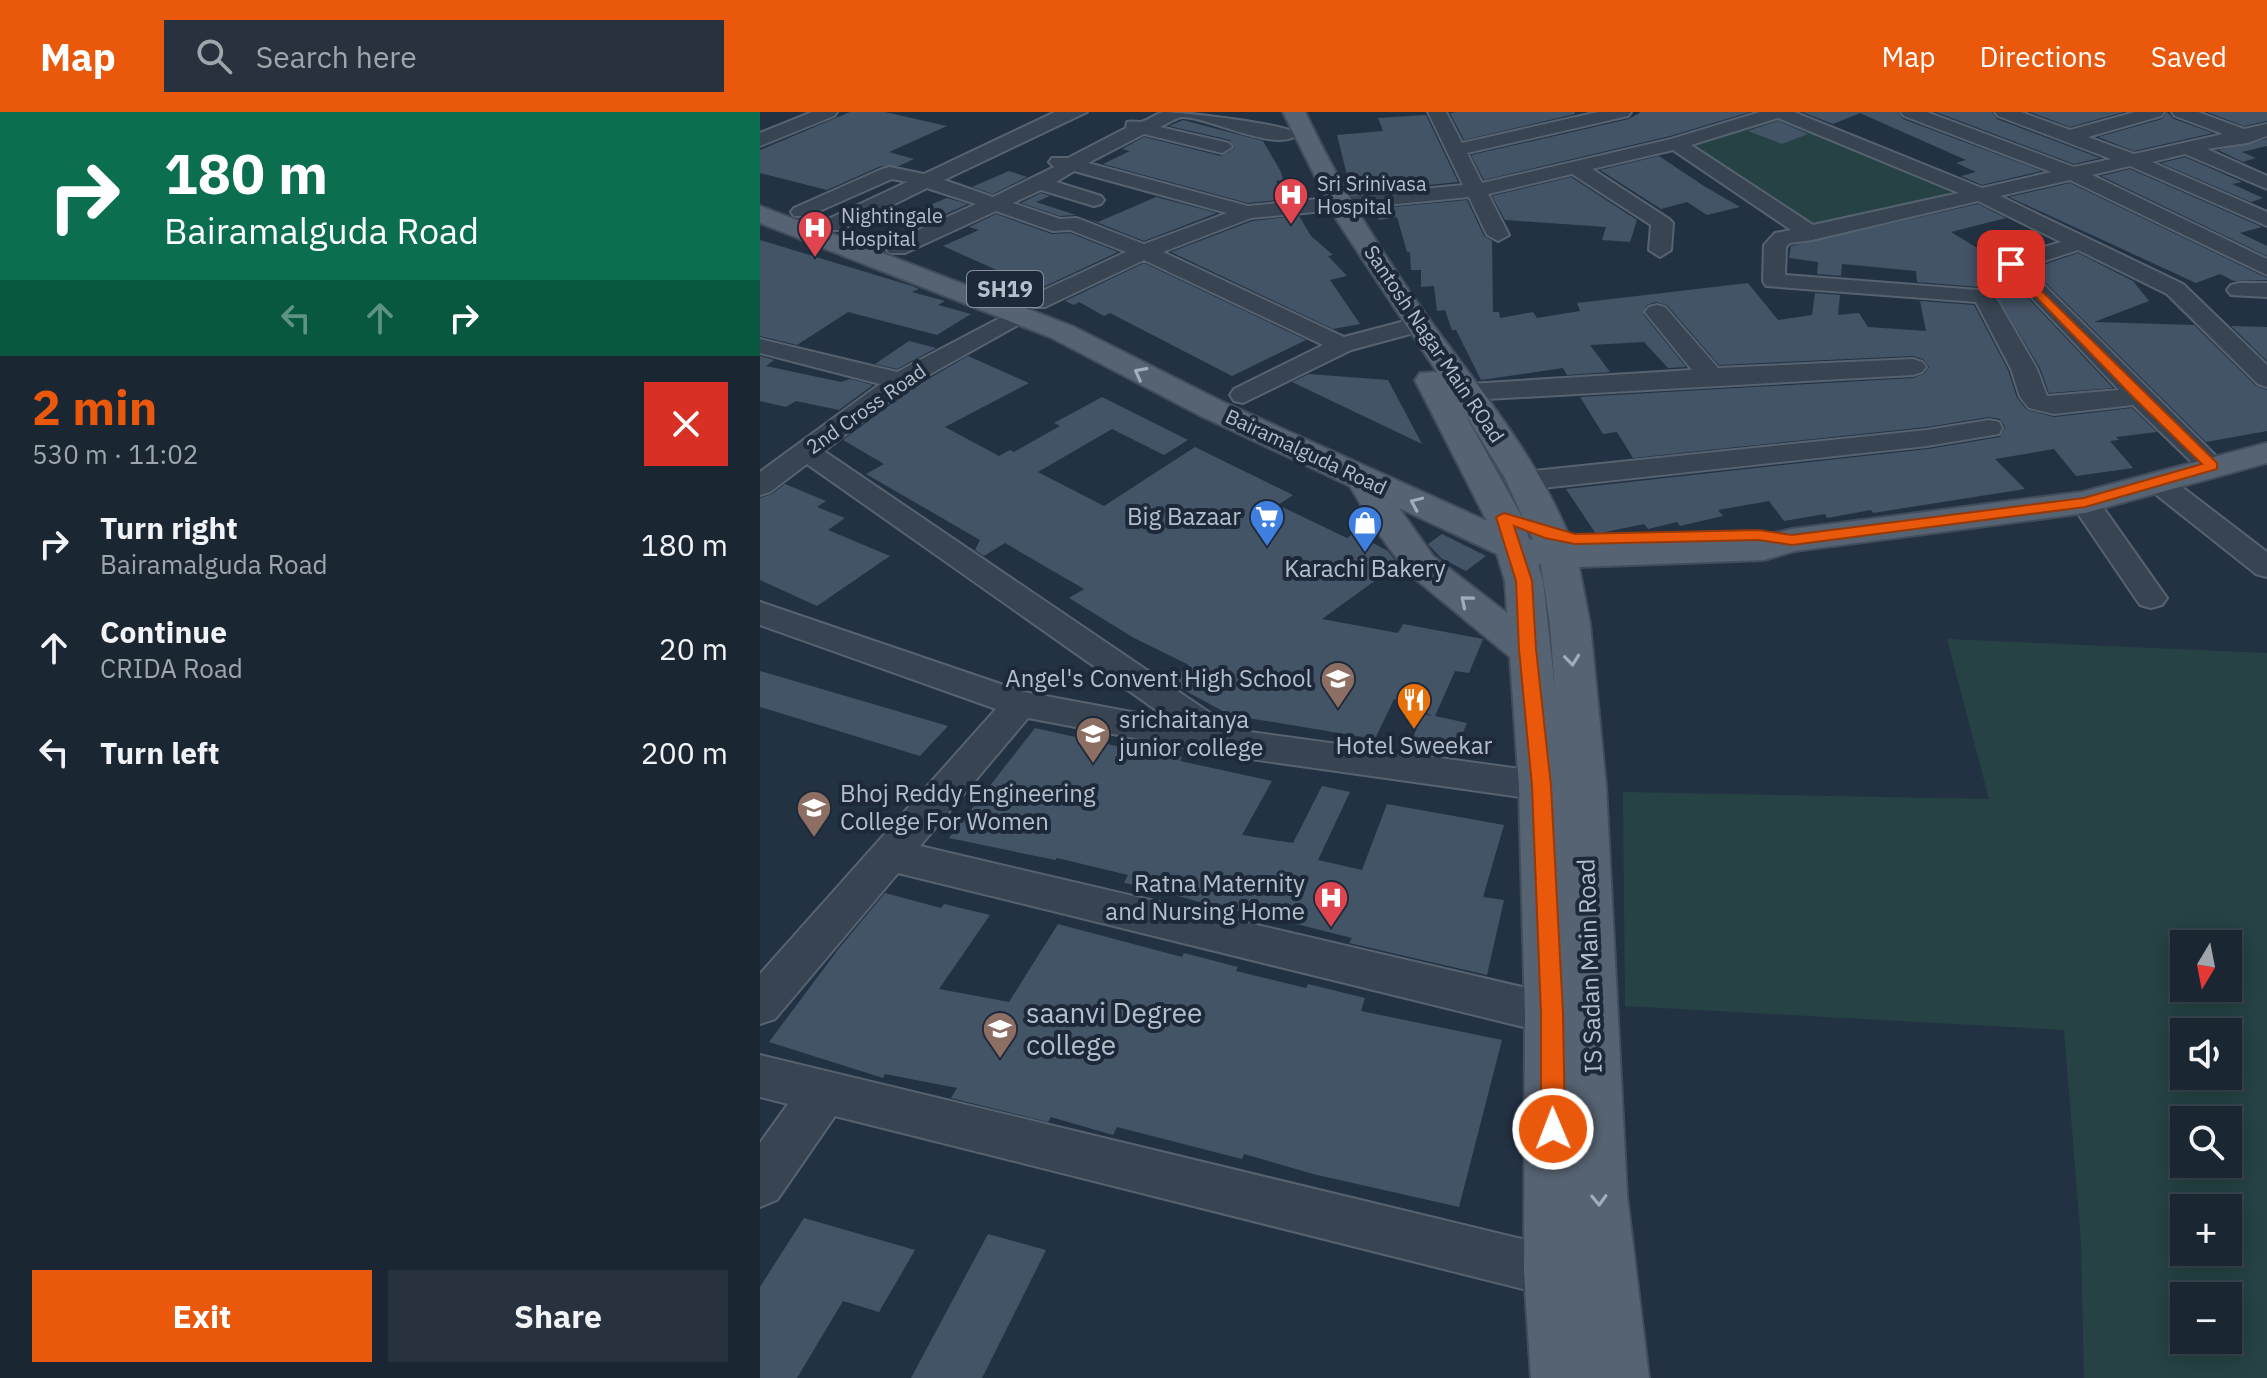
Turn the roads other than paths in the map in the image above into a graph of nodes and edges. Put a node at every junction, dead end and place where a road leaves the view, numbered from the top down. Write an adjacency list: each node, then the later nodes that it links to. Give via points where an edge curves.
1 (828, 112): 22 (street)
2 (1026, 112): 17 (street)
3 (1078, 112): 16 (street); 34 (street)
4 (1178, 112): 16 (street)
5 (1185, 112): 14 (street, via 1246,128)
6 (1437, 112): 29 (street)
7 (1622, 112): 29 (street)
8 (1779, 112): 23 (street); 39 (street)
9 (2004, 112): 20 (street)
10 (2097, 112): 15 (street)
11 (2155, 112): 15 (street)
12 (2181, 112): 21 (street)
13 (1923, 114): 35 (street)
14 (1286, 119): 41 (main road, Santosh Nagar Main ROad)
15 (2123, 121): 20 (street)
16 (1142, 128): 24 (street); 26 (street)
17 (985, 130)
18 (2267, 130): 21 (street)
19 (1066, 133): 24 (street)
20 (2070, 136): 31 (street)
21 (2243, 136): 25 (street); 27 (street)
22 (760, 140)
23 (1676, 144): 33 (street); 51 (street)
24 (1105, 145): 30 (street); 32 (street)
25 (2267, 145)
26 (1222, 147)
27 (2188, 148): 31 (street); 37 (street)
28 (1024, 150): 32 (street)
29 (1457, 150): 38 (street)
30 (1132, 153)
31 (2132, 160): 35 (street); 47 (street)
32 (1071, 166): 36 (street); 44 (street)
33 (1575, 167): 38 (street); 55 (street, via 1662,223)
34 (920, 170): 42 (street); 43 (street, via 889,173); 49 (street)
35 (2076, 175): 39 (street); 57 (street)
36 (1040, 183): 40 (street); 42 (street)
37 (2267, 183)
38 (1477, 190): 41 (street); 52 (street)
39 (1982, 195): 51 (street); 53 (street)
40 (1094, 200)
41 (1333, 203): 44 (street); 63 (main road, Santosh Nagar Main ROad); 70 (main road, Santosh Nagar Main ROad)
42 (992, 204): 48 (street); 56 (street, via 1061,226 1070,222)
43 (801, 212): 45 (main road, Bairamalguda Road / SH19); 49 (main road, Bairamalguda Road / SH19)
44 (1247, 212): 56 (street, 2nd Cross Road)
45 (762, 213): 60 (main road, Bairamalguda Road / SH19)
46 (921, 216): 48 (street)
47 (2267, 220)
48 (950, 224): 50 (street); 54 (street)
49 (834, 225): 54 (main road, Bairamalguda Road / SH19)
50 (977, 231)
51 (1812, 234): 72 (street, via 1778,240 1774,281 1984,296 2038,402 2054,406)
52 (1498, 235)
53 (2079, 243): 68 (street, via 2175,289); 72 (street, via 2011,264)
54 (897, 248): 60 (main road, Bairamalguda Road / SH19)
55 (1660, 250)
56 (1144, 252): 60 (street, 2nd Cross Road); 64 (street)
57 (2267, 268)
58 (2239, 290): 59 (street)
59 (2267, 290)
60 (1028, 308): 62 (main road, Bairamalguda Road / SH19); 69 (street, 2nd Cross Road)
61 (1657, 312): 67 (street)
62 (1073, 327): 71 (main road, Bairamalguda Road / SH19); 77 (main road, Bairamalguda Road / SH19, one-way to 62, via 1199,403)
63 (1405, 328): 64 (street); 82 (main road, Santosh Nagar Main ROad)
64 (1342, 345): 71 (street)
65 (760, 346): 69 (street)
66 (1913, 367): 67 (street)
67 (1711, 376): 70 (street)
68 (2267, 379)
69 (900, 381): 74 (street, 2nd Cross Road)
70 (1469, 392): 78 (main road, Santosh Nagar Main ROad)
71 (1243, 395): 82 (main road, Bairamalguda Road / SH19)
72 (2139, 396): 76 (street)
73 (1989, 428): 78 (street)
74 (806, 451): 80 (street, 2nd Cross Road); 88 (street)
75 (2267, 453): 76 (main road)
76 (2212, 466): 79 (main road)
77 (1364, 479): 82 (main road, Bairamalguda Road, one-way to 77); 86 (main road, one-way to 77, via 1420,564)
78 (1524, 481): 82 (main road, Santosh Nagar Main ROad)
79 (2159, 483): 81 (main road); 83 (street)
80 (760, 486)
81 (2085, 502): 82 (main road, via 1764,548); 84 (street)
82 (1535, 554): 86 (main road, IS Sadan Main Road); 98 (main road, IS Sadan Main Road, one-way to 98, via 1585,787 1601,1263)
83 (2267, 567)
84 (2151, 598)
85 (760, 613): 87 (street)
86 (1527, 649): 89 (main road, IS Sadan Main Road)
87 (1020, 704): 88 (street); 90 (street)
88 (1230, 743): 89 (street)
89 (1542, 786): 92 (main road, IS Sadan Main Road)
90 (890, 855): 91 (street); 92 (street)
91 (760, 1005)
92 (1552, 1014): 96 (main road, IS Sadan Main Road)
93 (760, 1076): 94 (street)
94 (825, 1092): 95 (street); 96 (street)
95 (760, 1183)
96 (1555, 1272): 97 (main road, IS Sadan Main Road)
97 (1564, 1378)
98 (1616, 1378)

